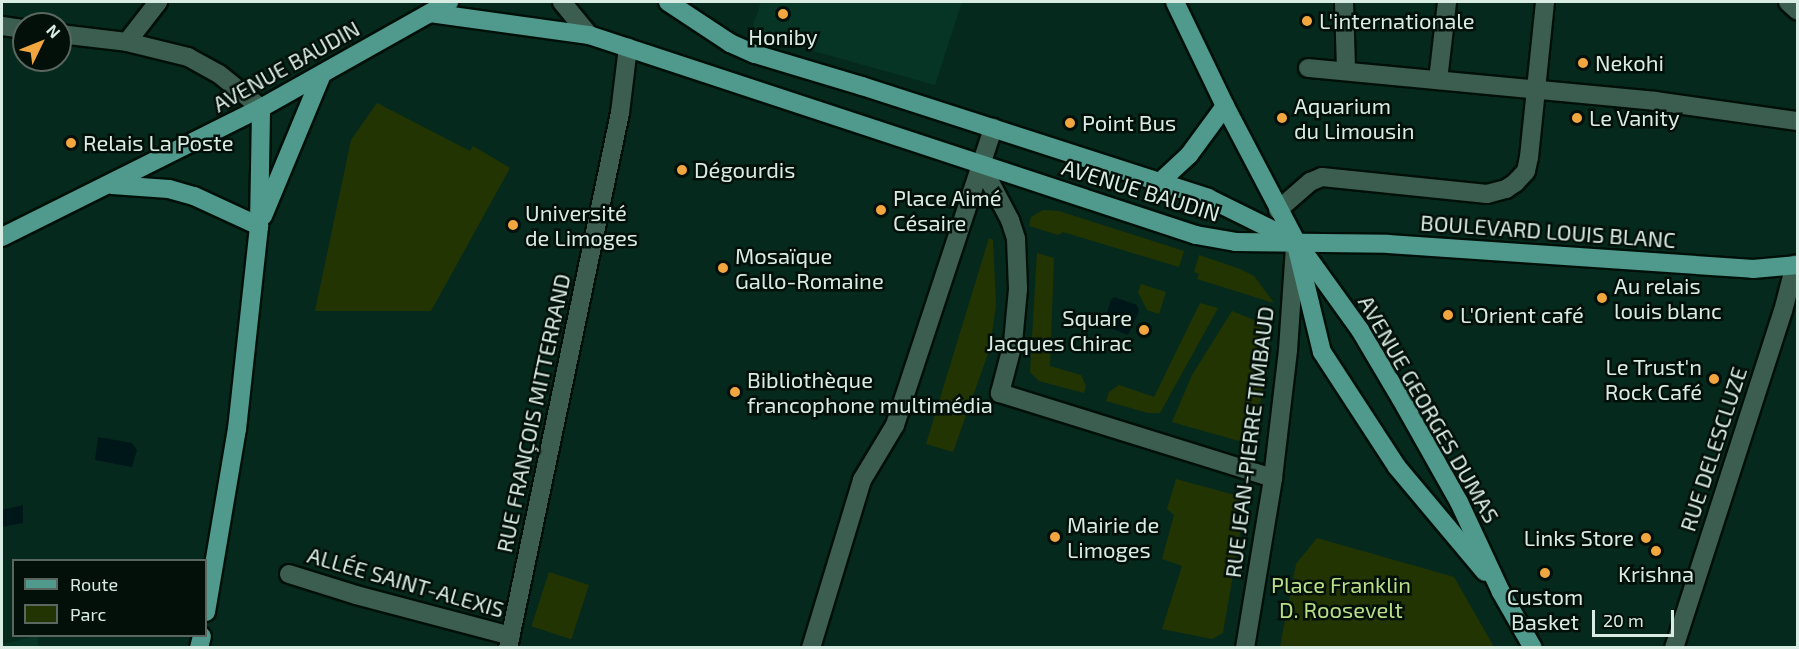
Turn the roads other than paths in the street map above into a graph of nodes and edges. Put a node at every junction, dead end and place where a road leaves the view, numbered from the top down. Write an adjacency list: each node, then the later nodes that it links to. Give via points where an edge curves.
1 (158, 2): 14 (street)
2 (449, 2): 11 (main road, AVENUE BAUDIN)
3 (562, 2): 12 (street)
4 (668, 2): 24 (main road, AVENUE BAUDIN, via 730,44 755,54)
5 (1175, 2): 21 (main road)
6 (1344, 2): 17 (street)
7 (1447, 2): 19 (street)
8 (1545, 2): 20 (street)
9 (1788, 2): 10 (street)
10 (1797, 11)
11 (430, 13): 12 (main road, AVENUE BAUDIN); 18 (main road, AVENUE BAUDIN)
12 (589, 34): 15 (main road, AVENUE BAUDIN)
13 (72, 35): 14 (street)
14 (127, 42): 22 (street, via 188,57 219,74)
15 (628, 47): 25 (main road, AVENUE BAUDIN); 39 (street, RUE FRANÇOIS MITTERRAND, via 620,112)
16 (1308, 68): 17 (street)
17 (1346, 71): 19 (street)
18 (322, 74): 22 (main road, AVENUE BAUDIN); 29 (main road)
19 (1438, 80): 20 (street)
20 (1537, 89): 23 (street); 28 (street, via 1526,171 1506,189 1487,194 1322,177 1310,182)
21 (1225, 106): 26 (main road, via 1189,155); 28 (main road)
22 (261, 108): 27 (main road, AVENUE BAUDIN); 29 (main road)
23 (1797, 121)
24 (993, 128): 25 (street); 26 (main road, AVENUE BAUDIN)
25 (981, 165): 31 (main road, AVENUE BAUDIN, via 1196,235 1235,242); 33 (street); 35 (street, via 1016,239 1018,289 1013,343 1000,393)
26 (1160, 182): 31 (main road, AVENUE BAUDIN, via 1208,198)
27 (110, 184): 29 (main road, via 169,189 194,196); 30 (main road, AVENUE BAUDIN)
28 (1278, 210): 31 (main road)
29 (259, 226): 38 (main road, via 237,429)
30 (2, 237)
31 (1296, 241): 32 (main road, BOULEVARD LOUIS BLANC, via 1753,269); 35 (street, RUE JEAN-PIERRE TIMBAUD); 37 (main road, AVENUE GEORGES DUMAS, via 1360,330 1395,389 1459,502); 37 (main road, AVENUE GEORGES DUMAS, via 1322,352 1397,467)
32 (1796, 265): 43 (street, RUE DELESCLUZE)
33 (895, 425): 34 (street); 40 (street, via 862,480)
34 (896, 447)
35 (1273, 478): 41 (street, RUE JEAN-PIERRE TIMBAUD)
36 (289, 574): 39 (street, ALLÉE SAINT-ALEXIS)
37 (1501, 592): 42 (main road, AVENUE GEORGES DUMAS)
38 (207, 606)
39 (509, 642)
40 (811, 648)
41 (1245, 648)
42 (1533, 648)
43 (1674, 648)

